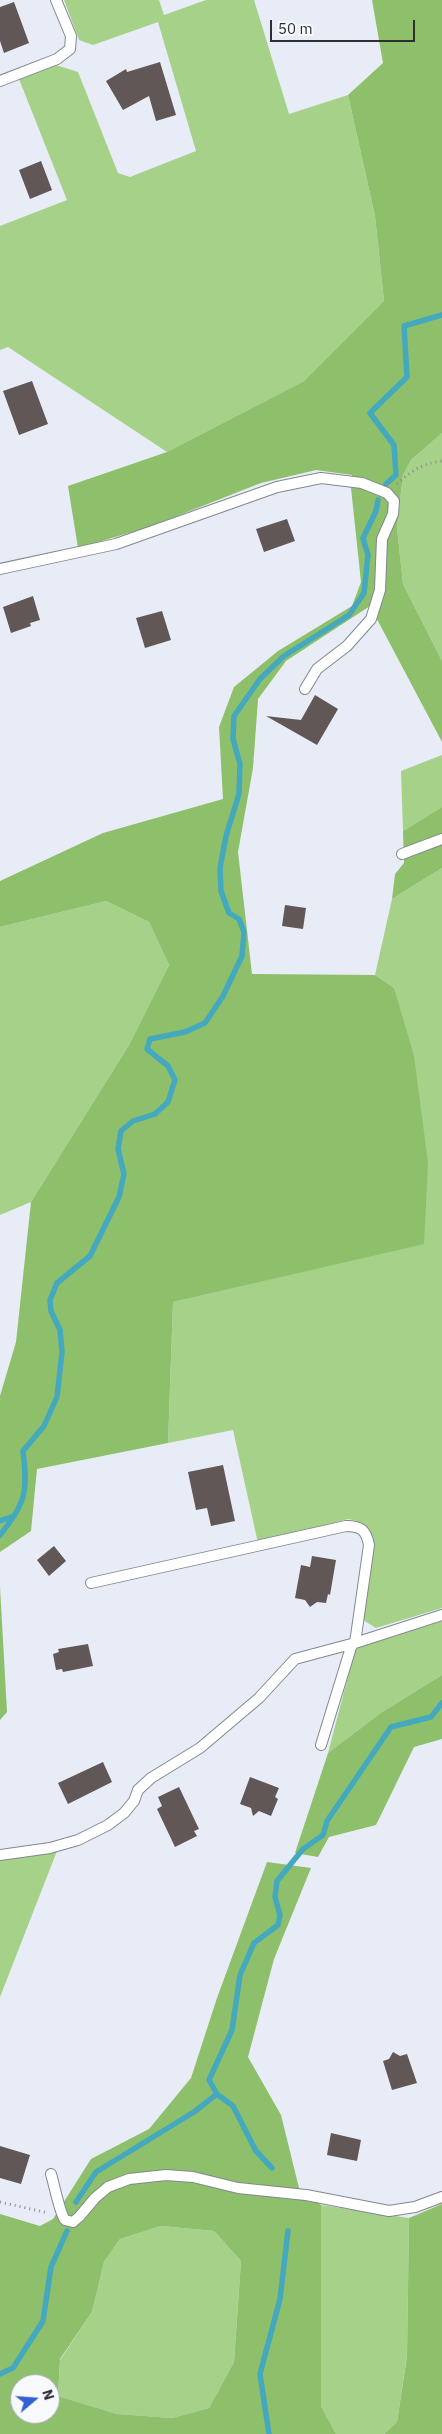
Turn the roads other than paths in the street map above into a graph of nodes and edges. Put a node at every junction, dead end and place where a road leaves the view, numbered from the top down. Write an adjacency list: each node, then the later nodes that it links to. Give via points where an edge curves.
1 (56, 0): 2 (lane, via 70,36 70,50 57,59)
2 (0, 81)
3 (0, 569): 4 (lane, via 116,544 277,487 321,478 362,483 387,493 394,501 393,514 382,539 380,590 370,619 347,646 317,669)
4 (305, 689)
5 (442, 839): 6 (lane)
6 (402, 854)
7 (91, 1583): 9 (lane, via 346,1526 358,1526 366,1534 368,1545)
8 (442, 1615): 9 (lane)
9 (353, 1643): 10 (lane); 11 (lane, via 295,1659 259,1698 200,1748 151,1778 138,1790 124,1813 108,1825 78,1840 50,1848)
10 (321, 1745)
11 (0, 1855)
12 (52, 2174): 13 (lane, via 61,2215 73,2222 108,2187 129,2179 166,2176 193,2177 238,2188 306,2195 389,2211 415,2207)
13 (442, 2197)

